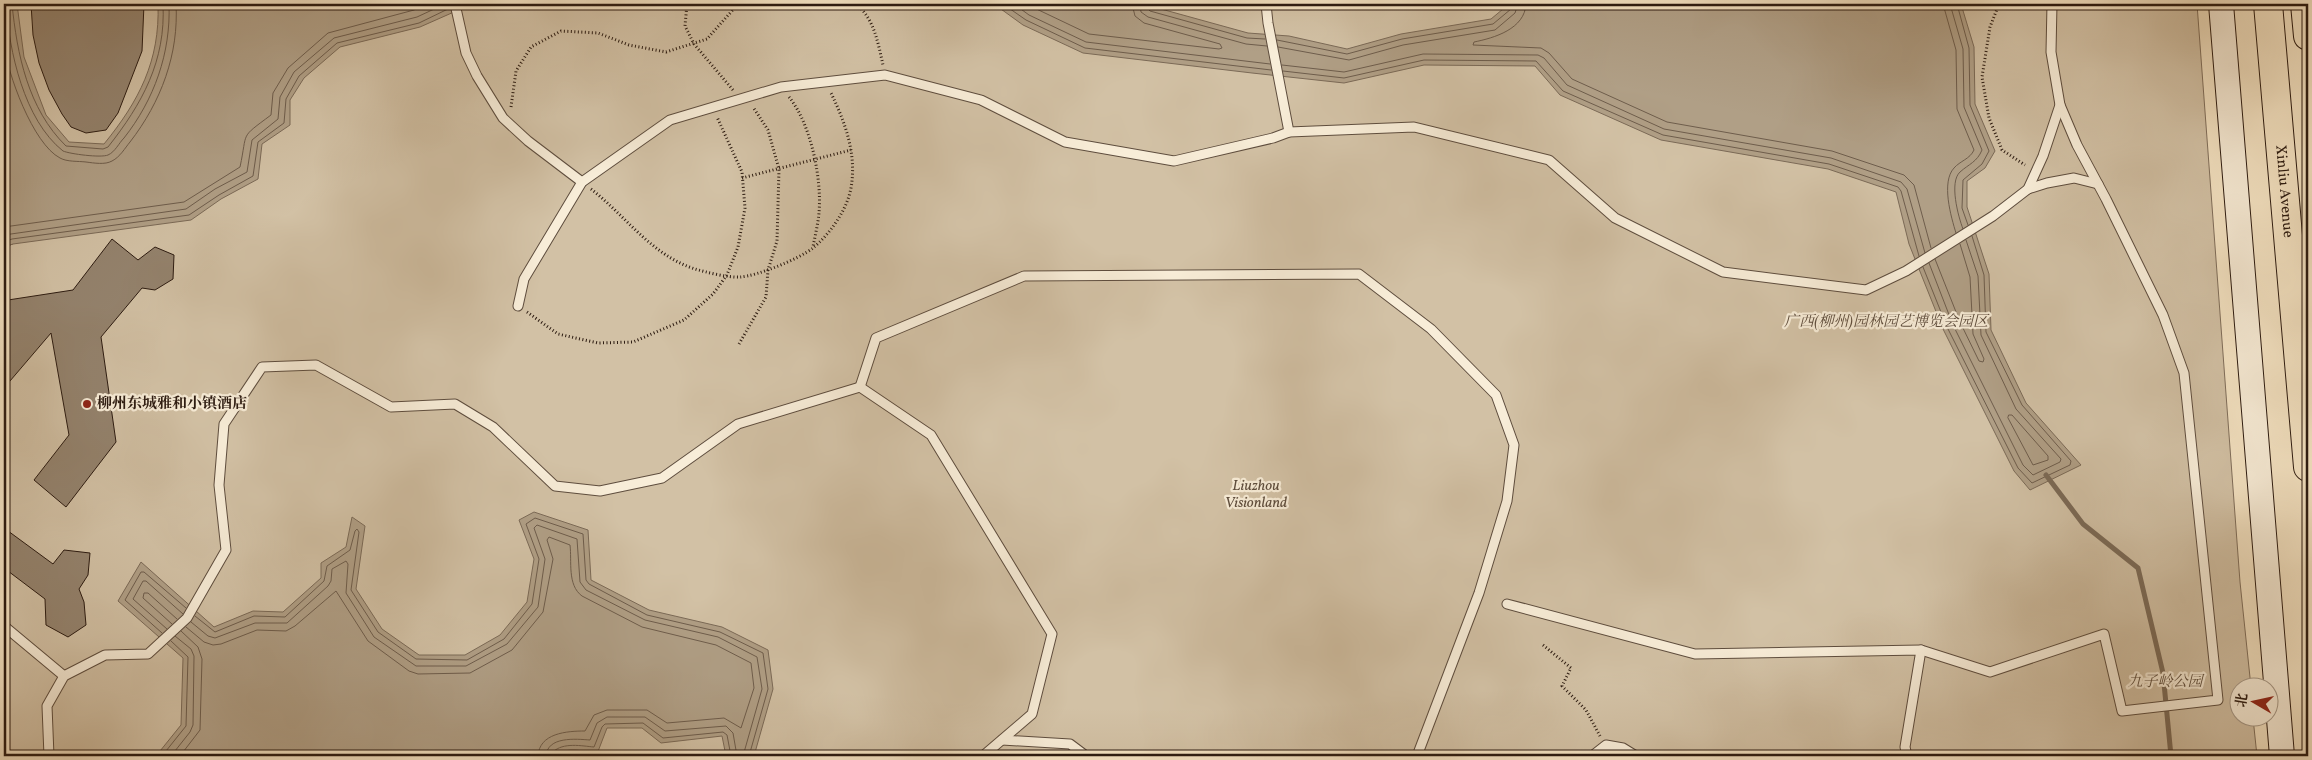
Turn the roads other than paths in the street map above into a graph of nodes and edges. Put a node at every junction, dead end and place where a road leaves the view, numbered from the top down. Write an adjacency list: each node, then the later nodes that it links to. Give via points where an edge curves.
1 (455, 4): 10 (lane, via 466,53 503,118 528,142)
2 (1266, 4): 9 (lane)
3 (2052, 4): 8 (lane, via 2051,52)
4 (2221, 4): 28 (street)
5 (2268, 4): 15 (highway, Xinliu Avenue)
6 (2305, 4): 7 (highway)
7 (2308, 36)
8 (2060, 105): 11 (lane); 12 (lane)
9 (1289, 132): 10 (lane, via 1174,161 1065,142 980,100 885,75 781,88 670,120); 12 (lane, via 1414,127 1549,160 1615,218 1723,272 1866,290 1906,271 1993,216)
10 (582, 182): 13 (lane, via 524,279)
11 (2098, 184): 12 (lane, via 2074,178); 18 (lane, via 2163,315 2184,373 2218,700 2122,711 2104,634 1990,672)
12 (2028, 189)
13 (518, 306)
14 (860, 387): 19 (lane, via 738,424 662,478 600,491 555,486 493,427 455,404 391,407 316,365 262,368 224,424 219,485 226,550 187,618 148,654 105,655); 20 (lane, via 932,435 1052,634 1032,714); 24 (lane, via 876,338 1024,276 1359,274 1431,329 1496,395 1514,445 1508,501 1479,593)
15 (2308, 467)
16 (1506, 604): 18 (lane, via 1695,654)
17 (4, 626): 19 (lane)
18 (1920, 650): 27 (lane, via 1905,747)
19 (64, 676): 21 (lane, via 47,706)
20 (1002, 740): 22 (lane); 23 (lane, via 1070,744)
21 (48, 756)
22 (983, 756)
23 (1086, 756)
24 (1417, 756)
25 (1592, 756): 26 (lane, via 1606,745 1623,748)
26 (1636, 756)
27 (1907, 756)
28 (2282, 756)

